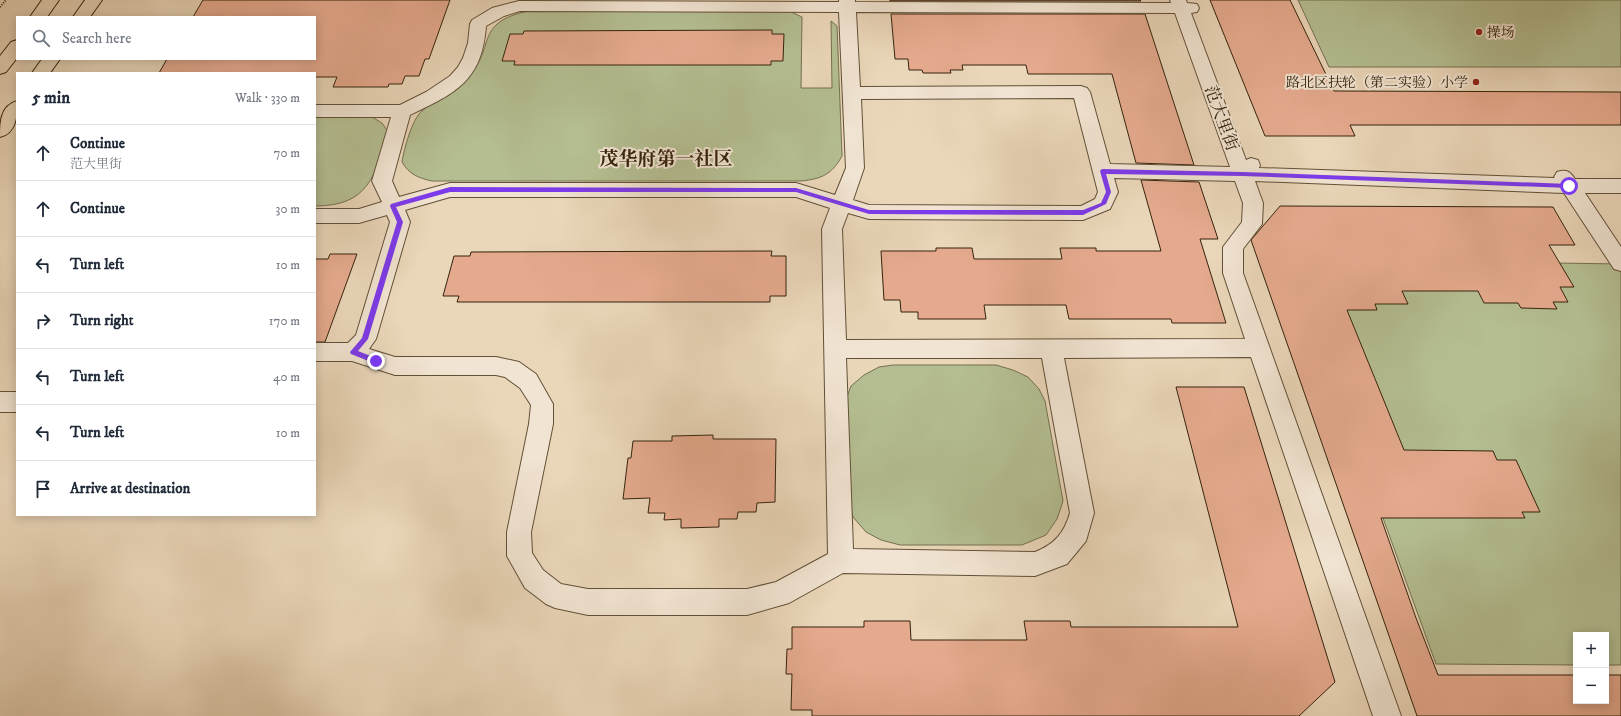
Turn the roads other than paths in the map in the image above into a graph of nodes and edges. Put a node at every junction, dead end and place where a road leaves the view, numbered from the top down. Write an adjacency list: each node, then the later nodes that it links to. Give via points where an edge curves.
1 (51, 0): 5 (main road)
2 (94, 0): 6 (main road)
3 (847, 0): 11 (street)
4 (1186, 3): 14 (street, via 519,6 498,12 478,24 477,42 471,63 458,81 435,96); 16 (street, 范大里街)
5 (39, 16)
6 (82, 16)
7 (16, 47): 9 (main road)
8 (50, 60): 10 (main road)
9 (0, 68)
10 (42, 72)
11 (852, 93): 17 (street, via 1081,92); 21 (street, via 855,168)
12 (16, 108): 15 (main road)
13 (316, 111): 14 (street)
14 (402, 111): 22 (street, via 382,181)
15 (0, 131)
16 (1247, 169): 17 (street); 19 (street); 25 (street, 范大里街, via 1253,204 1252,224 1233,247 1233,273)
17 (1102, 171): 21 (street, via 1108,192 1103,204 1083,213 869,212)
18 (1621, 173): 19 (street)
19 (1566, 180): 20 (street); 24 (street)
20 (1621, 186)
21 (842, 204): 22 (street, via 796,190 450,190); 26 (street, via 832,229)
22 (393, 206): 23 (street, via 359,216); 29 (street, via 400,222 365,339)
23 (316, 216)
24 (1621, 263)
25 (1259, 348): 27 (street); 33 (street, 范大里街)
26 (835, 349): 27 (street); 32 (street)
27 (1051, 349): 32 (street, via 1082,512 1077,533 1058,555 1035,564)
28 (316, 352): 29 (street)
29 (353, 352): 32 (street, via 396,366 496,366 511,369 528,381 542,404 541,424 519,532 520,556 534,579 555,595 588,602 747,602 780,594)
30 (0, 402): 31 (street)
31 (16, 402)
32 (841, 561)
33 (1387, 716)

